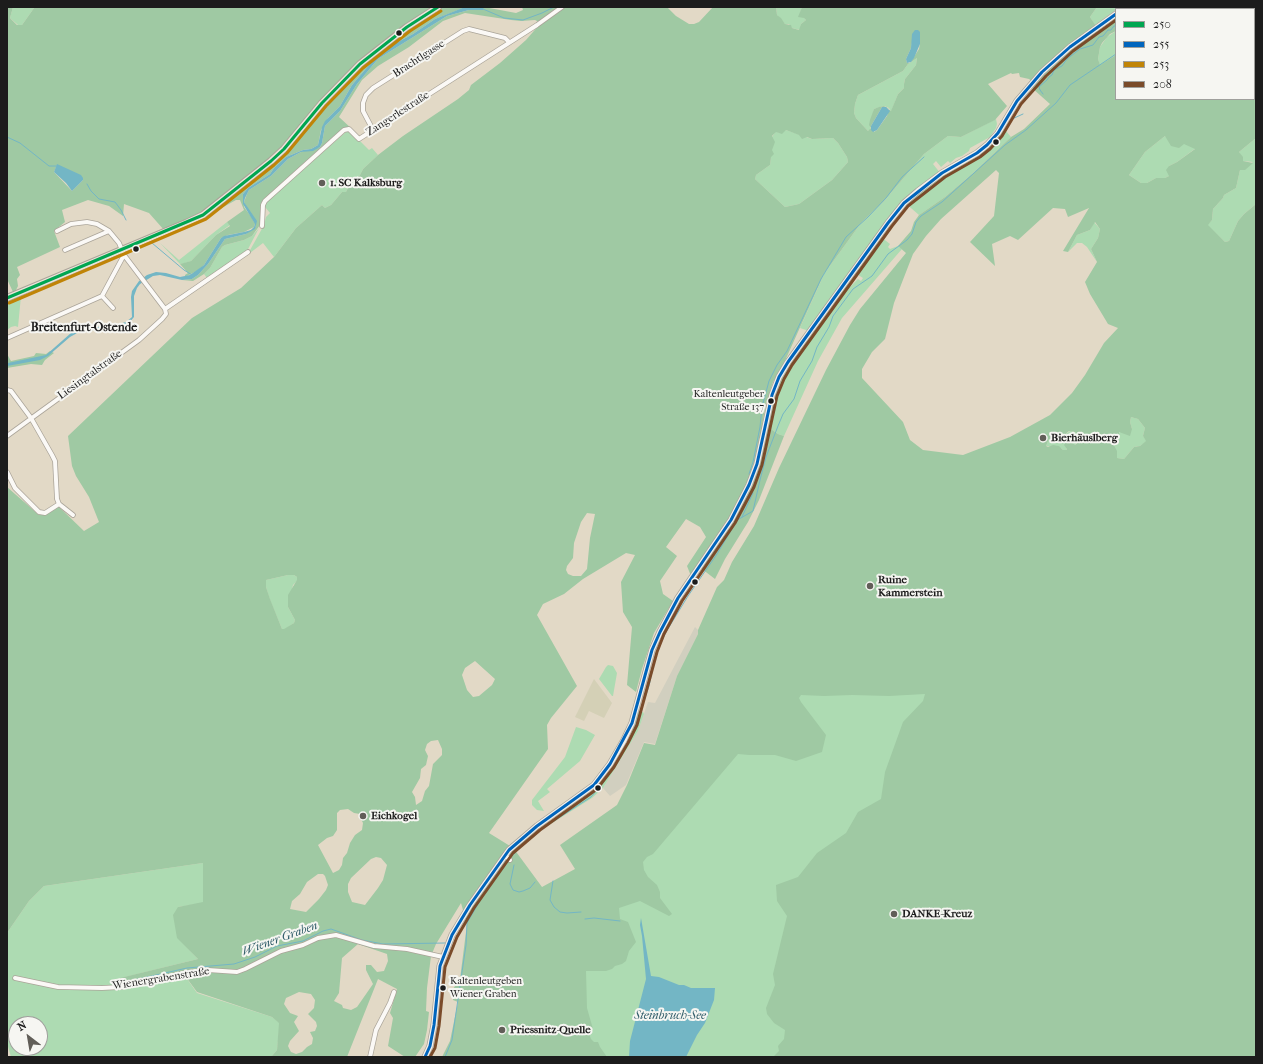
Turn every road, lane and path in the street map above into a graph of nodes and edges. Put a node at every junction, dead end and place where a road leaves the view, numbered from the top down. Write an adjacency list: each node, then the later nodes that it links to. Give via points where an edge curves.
1 (438, 7): 10 (main road, via 407,27 360,64 271,161 203,215)
2 (562, 7): 4 (street, Zangerlestraße)
3 (1115, 15): 23 (main road, via 1070,47 1042,72 1017,101 1003,126 990,142 977,153 942,173 901,206 788,362 772,395 760,452 749,485 731,520 678,598 660,632 652,650 629,730 610,764 589,789 516,843 465,913)
4 (509, 42): 5 (street, Zangerlestraße); 5 (street, Brachtlgasse, via 505,38 469,29 463,31 373,88 366,95 363,111)
5 (373, 130): 6 (street, Zangerlestraße, via 360,139 348,129 341,132 265,201)
6 (262, 226)
7 (57, 231): 8 (street, via 71,224 87,222)
8 (109, 231): 9 (street); 10 (street, via 116,237)
9 (65, 250)
10 (123, 252): 12 (street); 13 (main road); 15 (street)
11 (248, 252): 15 (street)
12 (102, 296): 14 (street); 16 (street)
13 (7, 298)
14 (113, 308)
15 (165, 309): 18 (street, Liesingtalstraße, via 166,314 162,319 139,340)
16 (7, 338)
17 (7, 390): 18 (street)
18 (31, 418): 19 (street, Liesingtalstraße); 21 (street, via 55,461)
19 (7, 436)
20 (7, 472): 21 (street, via 16,488 39,512 45,513)
21 (59, 504): 22 (street)
22 (73, 515)
23 (443, 957): 24 (street, Wienergrabenstraße, via 407,949 374,946 331,935 273,954 237,972 208,970 121,987 102,988 58,987); 27 (main road, via 434,1025)
24 (14, 978)
25 (394, 992): 26 (street, via 376,1030)
26 (370, 1057)
27 (425, 1057)

